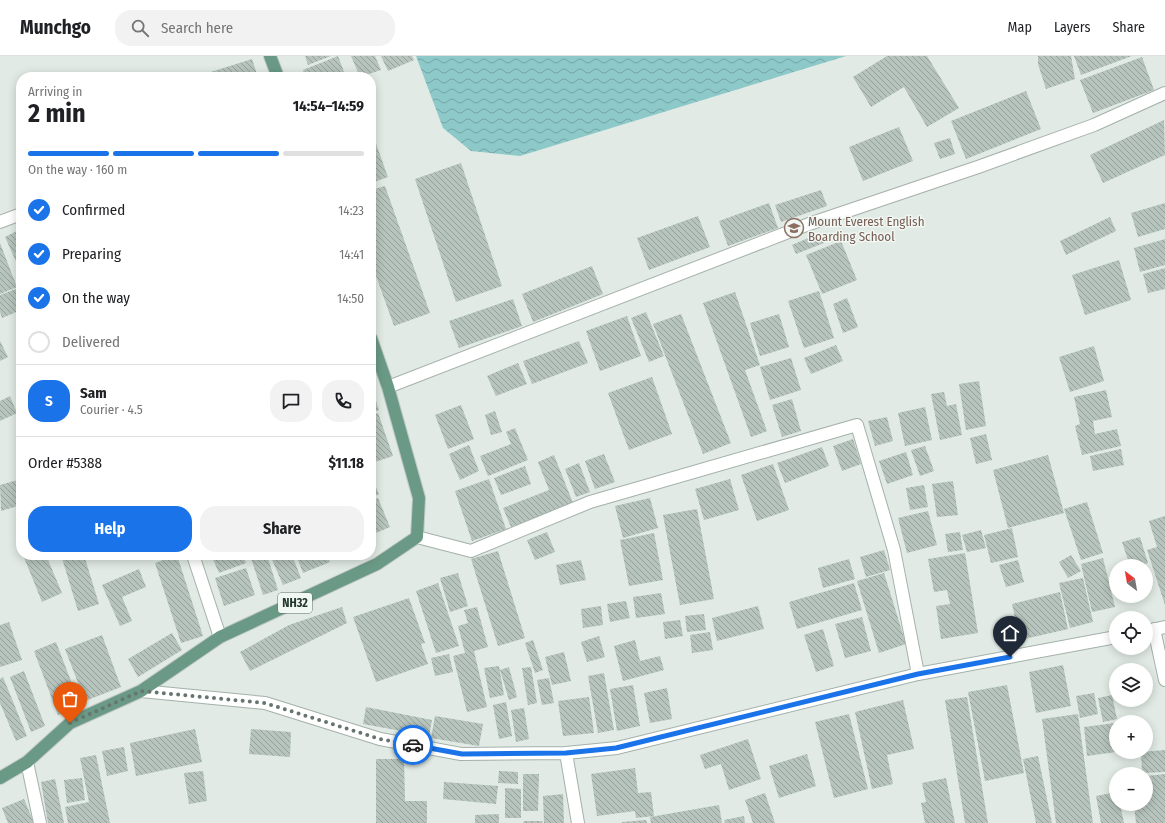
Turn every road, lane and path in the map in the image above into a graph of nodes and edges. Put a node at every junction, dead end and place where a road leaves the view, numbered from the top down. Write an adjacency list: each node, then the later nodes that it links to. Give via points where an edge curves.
1 (270, 56): 2 (main road)
2 (276, 72)
3 (1165, 93): 7 (street, via 1094,124 978,167 809,224)
4 (16, 216): 5 (street)
5 (0, 222)
6 (376, 352): 7 (main road)
7 (388, 387): 8 (main road, via 419,498)
8 (417, 537): 11 (main road, NH32, via 377,564); 13 (street, via 471,551 590,502 857,425 894,550)
9 (195, 560): 11 (street)
10 (1155, 629): 14 (street)
11 (220, 637): 15 (main road, NH32)
12 (1109, 638): 13 (street)
13 (918, 674): 16 (street, via 616,748)
14 (1165, 680)
15 (141, 691): 16 (street, via 265,703 380,739 462,754); 17 (main road, NH32, via 70,723)
16 (566, 753): 20 (street)
17 (27, 762): 18 (main road, NH32); 19 (street)
18 (0, 778)
19 (40, 823)
20 (578, 823)

